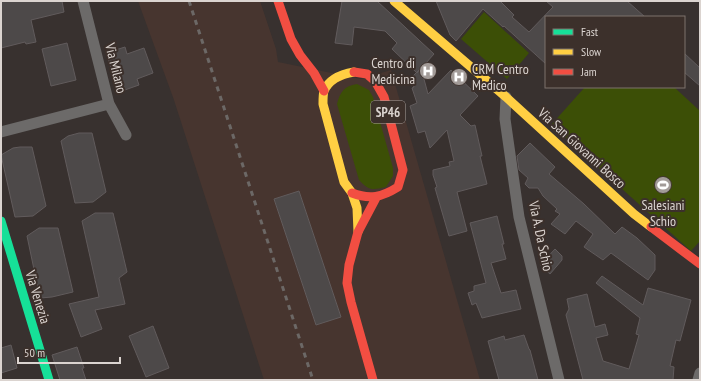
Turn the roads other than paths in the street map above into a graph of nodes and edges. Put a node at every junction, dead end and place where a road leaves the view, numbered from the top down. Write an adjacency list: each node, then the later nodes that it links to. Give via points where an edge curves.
1 (83, 1): 8 (street, Via Milano)
2 (278, 1): 4 (main road, via 291,39)
3 (394, 1): 7 (main road, Via San Giovanni Bosco)
4 (300, 56): 5 (main road, SP46); 6 (main road)
5 (342, 74): 6 (main road); 12 (main road, SP46, via 356,71 367,74 375,81 384,97 400,155 403,170 398,187)
6 (324, 91): 11 (main road, via 323,104 344,182)
7 (506, 98): 15 (main road, Via San Giovanni Bosco, via 634,214); 19 (street, Via A. Da Schio, via 505,119 519,217)
8 (109, 104): 9 (street, Via Milano); 10 (street)
9 (1, 132)
10 (126, 135)
11 (352, 193): 12 (main road); 14 (main road, via 357,208)
12 (376, 198): 14 (main road)
13 (1, 221): 17 (main road, Via Venezia)
14 (358, 232): 18 (main road, via 349,265 348,283)
15 (700, 264)
16 (700, 373): 20 (street)
17 (49, 380)
18 (373, 380)
19 (559, 380)
20 (698, 380)

